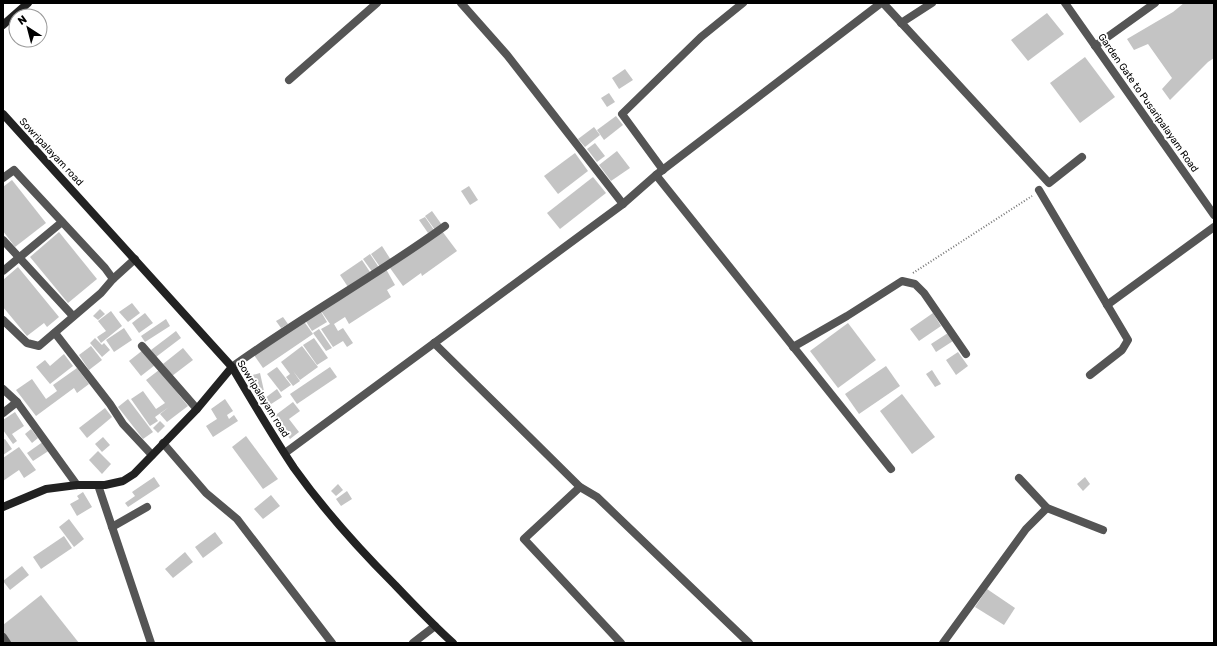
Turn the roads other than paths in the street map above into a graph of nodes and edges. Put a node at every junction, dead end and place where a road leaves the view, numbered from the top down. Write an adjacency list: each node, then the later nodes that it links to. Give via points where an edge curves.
1 (28, 3): 10 (street)
2 (377, 3): 12 (street)
3 (461, 3): 18 (street, via 512,61)
4 (743, 3): 15 (street, via 701,37 622,114)
5 (882, 3): 9 (street); 15 (street)
6 (932, 3): 9 (street)
7 (1065, 3): 11 (street, Garden Gate to Pusaripalayam Road)
8 (1155, 3): 11 (street)
9 (901, 23): 14 (street, via 1049,183)
10 (3, 25)
11 (1095, 46): 19 (street, Garden Gate to Pusaripalayam Road)
12 (289, 80)
13 (3, 114): 25 (street, Sowripalayam road)
14 (1082, 157)
15 (660, 173): 18 (street); 34 (street)
16 (3, 178): 20 (street, via 14,170)
17 (1039, 190): 28 (street)
18 (623, 204): 32 (street)
19 (1214, 215)
20 (62, 222): 24 (street); 27 (street)
21 (445, 226): 36 (street)
22 (1214, 227): 28 (street)
23 (3, 240): 24 (street)
24 (19, 257): 26 (street); 29 (street)
25 (134, 258): 27 (street); 36 (street, Sowripalayam road)
26 (3, 271)
27 (113, 279): 29 (street)
28 (1107, 305): 37 (street, via 1128,340 1122,350)
29 (74, 316): 31 (street)
30 (3, 320): 31 (street, via 27,343 39,346)
31 (55, 333): 44 (street, via 123,424)
32 (434, 343): 43 (street); 49 (street)
33 (142, 346): 40 (street)
34 (793, 347): 35 (street, via 902,280 915,284 924,293); 45 (street)
35 (966, 354)
36 (232, 367): 40 (street); 43 (street, Sowripalayam road)
37 (1090, 375)
38 (3, 389): 39 (street)
39 (17, 402): 41 (street); 47 (street)
40 (197, 409): 42 (street)
41 (3, 413)
42 (163, 443): 44 (street); 59 (street, via 206,493 237,520)
43 (285, 453): 55 (street, Sowripalayam road, via 322,504 365,555)
44 (152, 455): 48 (street, via 134,474 123,481)
45 (891, 469)
46 (1019, 478): 52 (street)
47 (77, 485): 48 (street); 51 (street, via 46,489)
48 (98, 485): 53 (street)
49 (580, 486): 62 (street, via 524,539); 63 (street, via 597,497)
50 (147, 506): 53 (street)
51 (3, 507)
52 (1047, 508): 54 (street); 64 (street, via 1026,530)
53 (112, 527): 58 (street)
54 (1103, 530)
55 (435, 626): 60 (street); 61 (street, Sowripalayam road)
56 (3, 637): 57 (street)
57 (8, 643)
58 (151, 643)
59 (332, 643)
60 (413, 643)
61 (453, 643)
62 (621, 643)
63 (749, 643)
64 (943, 643)

